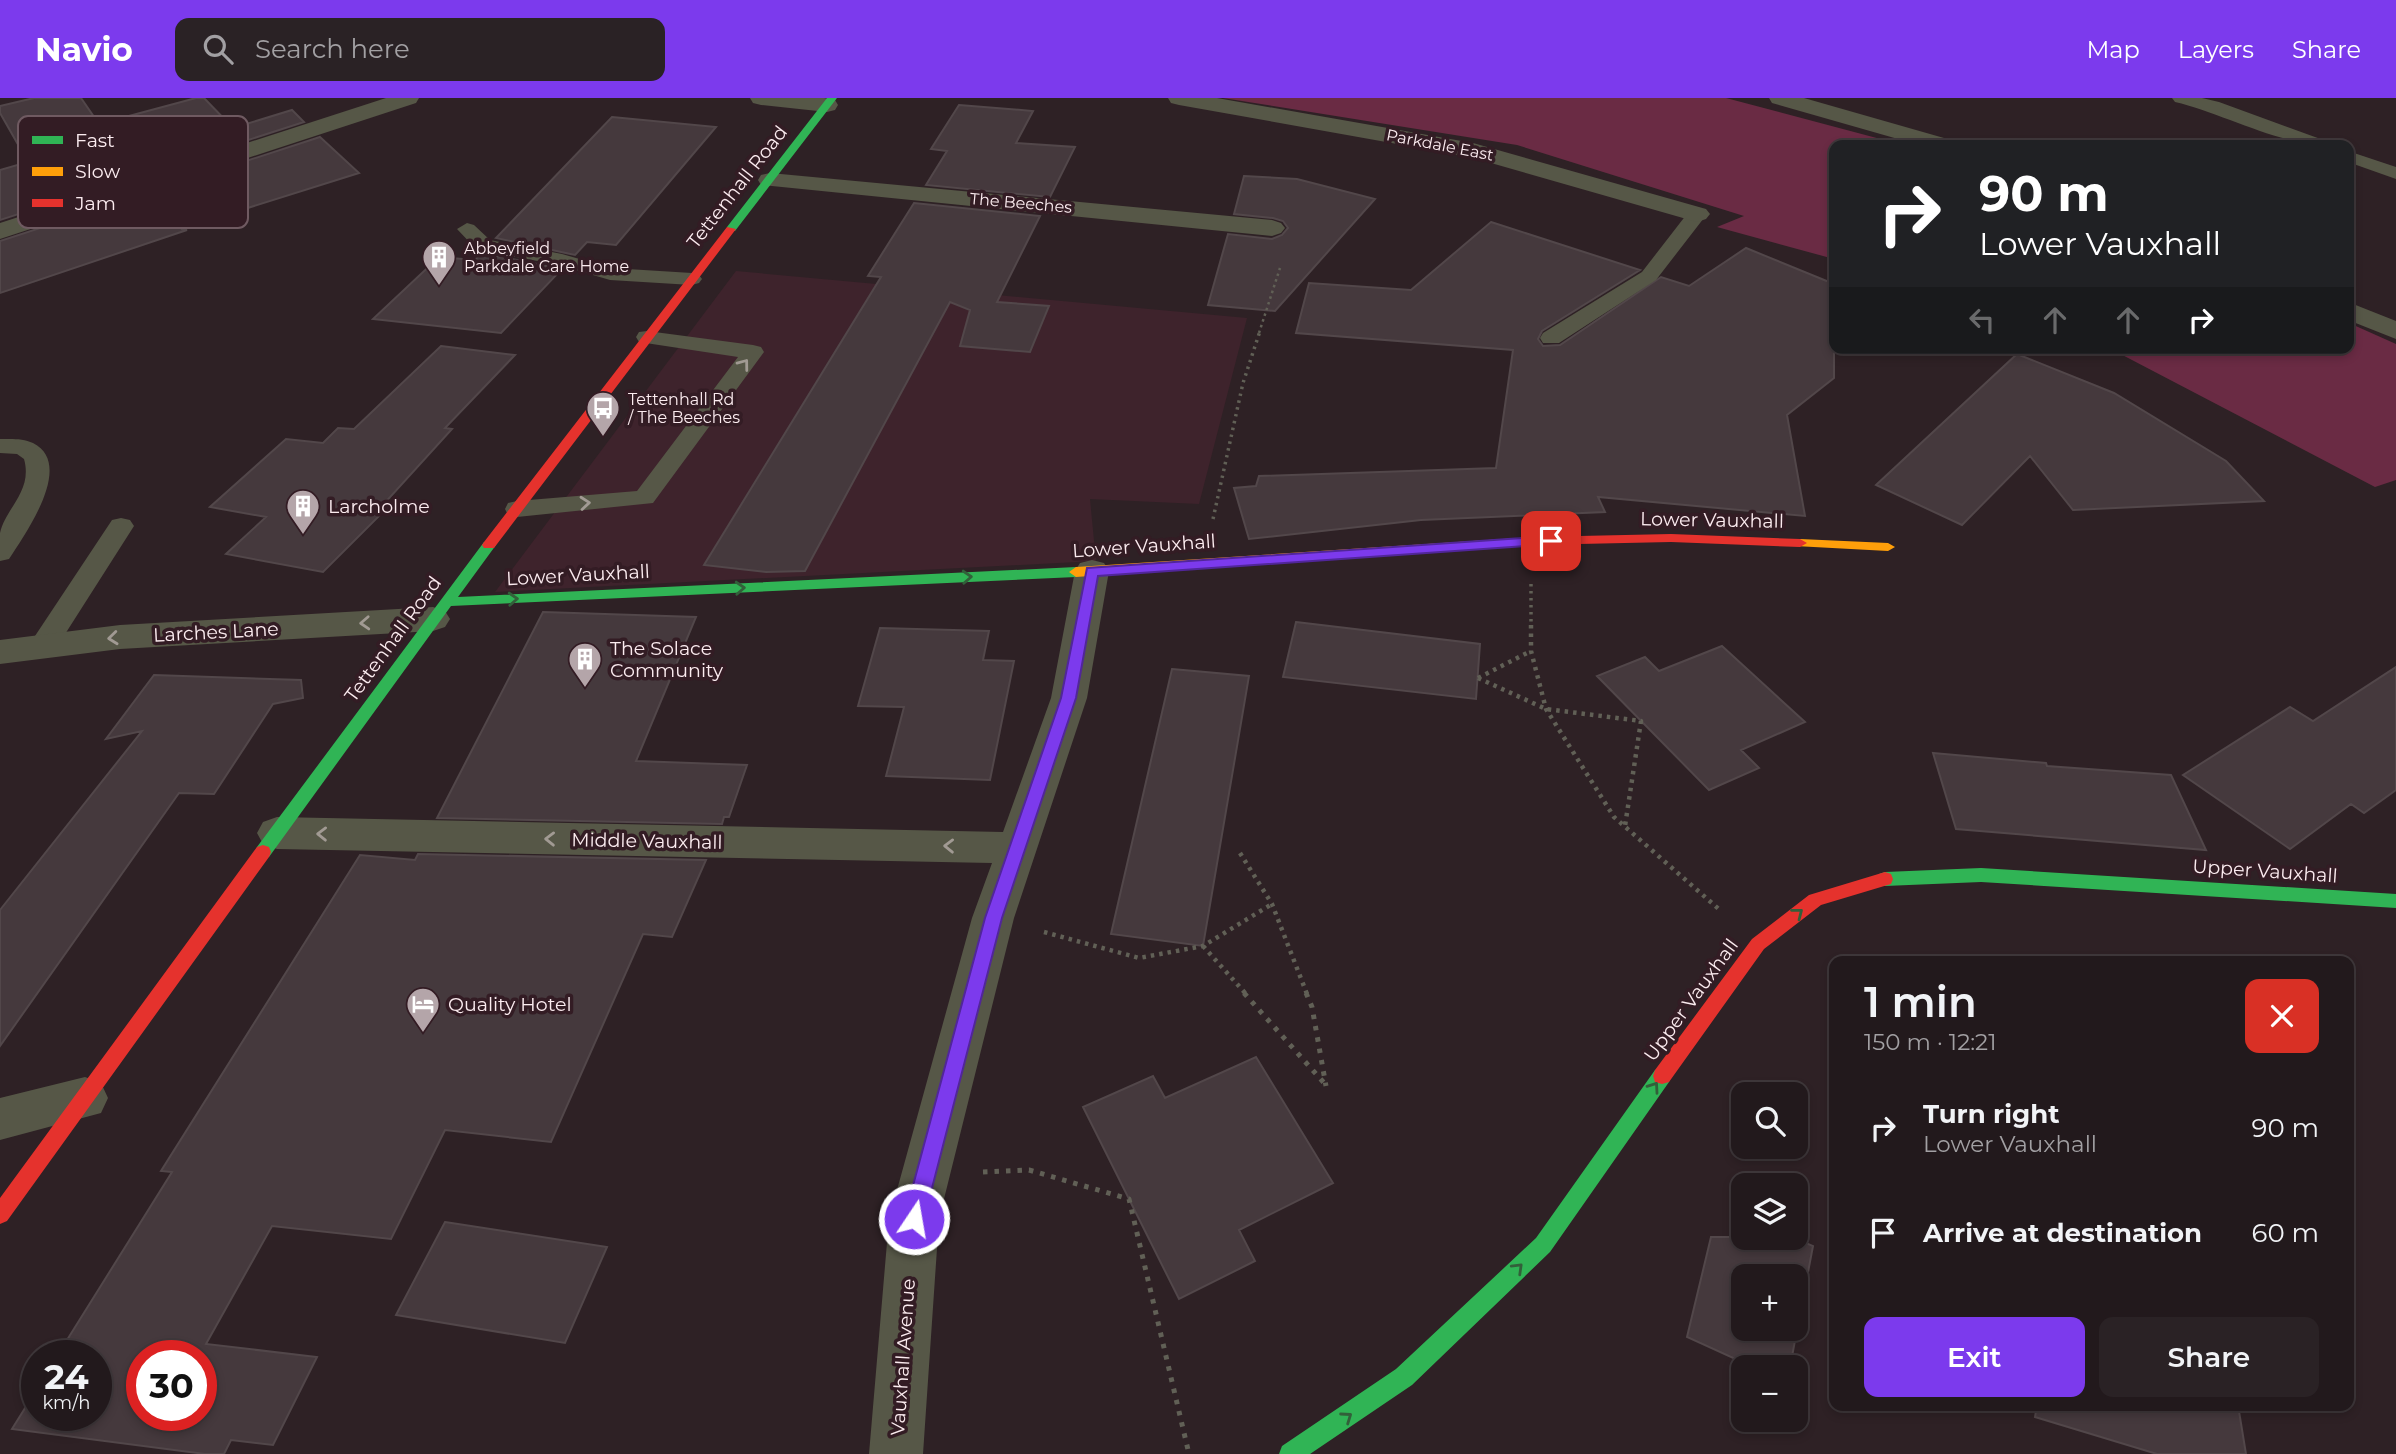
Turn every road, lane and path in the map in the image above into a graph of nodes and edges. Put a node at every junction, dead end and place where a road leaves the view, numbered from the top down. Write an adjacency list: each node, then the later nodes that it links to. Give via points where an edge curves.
1 (408, 98): 9 (street)
2 (761, 98): 6 (street)
3 (1179, 98): 13 (street, Parkdale East, via 1473,150)
4 (1780, 98): 7 (street)
5 (2180, 98): 8 (lane)
6 (829, 101): 12 (main road, Tettenhall Road)
7 (1926, 140)
8 (2306, 140)
9 (248, 150)
10 (2354, 158): 11 (lane)
11 (2396, 173)
12 (770, 180): 15 (street, The Beeches); 18 (main road, Tettenhall Road)
13 (1697, 214): 22 (lane, via 1648,276)
14 (18, 225): 17 (street)
15 (1272, 228): 29 (path, via 1286,248 1243,383 1215,505)
16 (467, 229): 18 (lane, via 483,246 610,274)
17 (0, 231)
18 (692, 279): 21 (main road, Tettenhall Road)
19 (2354, 313): 20 (street)
20 (2396, 331)
21 (647, 337): 24 (main road, Tettenhall Road); 24 (lane, one-way to 21, via 644,498 753,352)
22 (1551, 338)
23 (0, 446): 28 (lane, via 29,448 40,466 38,481)
24 (517, 509): 31 (main road, Tettenhall Road)
25 (121, 526): 32 (lane)
26 (1531, 541): 27 (main road, Lower Vauxhall, via 1671,538); 29 (main road, Lower Vauxhall); 33 (path)
27 (1888, 547)
28 (0, 553)
29 (1208, 562): 30 (main road, Lower Vauxhall)
30 (1091, 571): 31 (main road, Lower Vauxhall, one-way to 30); 38 (street, Vauxhall Avenue, via 1069,698)
31 (439, 610): 32 (street, Larches Lane, one-way to 32); 37 (main road, Tettenhall Road)
32 (43, 646): 34 (street, Larches Lane)
33 (1531, 651): 35 (path); 35 (path, via 1478,678)
34 (0, 652)
35 (1546, 709): 36 (path, via 1614,817); 36 (path, via 1641,720)
36 (1625, 827): 43 (path)
37 (278, 833): 38 (street, Middle Vauxhall, one-way to 37); 45 (main road, Tettenhall Road)
38 (1017, 848): 42 (street, Vauxhall Avenue)
39 (1240, 853): 41 (path)
40 (2396, 901): 43 (main road, Upper Vauxhall, one-way to 40, via 1815,900 1887,878 1981,874)
41 (1272, 904): 44 (path); 44 (path, via 1312,1007 1326,1086)
42 (993, 918): 44 (path, via 1139,958); 47 (street, Vauxhall Avenue)
43 (1758, 944): 51 (main road, Upper Vauxhall, one-way to 43, via 1404,1377 1543,1245)
44 (1203, 946)
45 (85, 1098): 46 (street); 48 (main road, Tettenhall Road)
46 (0, 1119)
47 (924, 1174): 49 (street, Vauxhall Avenue, via 914,1219); 50 (path, via 1029,1170 1129,1199)
48 (0, 1214)
49 (896, 1454)
50 (1189, 1454)
51 (1290, 1454)

